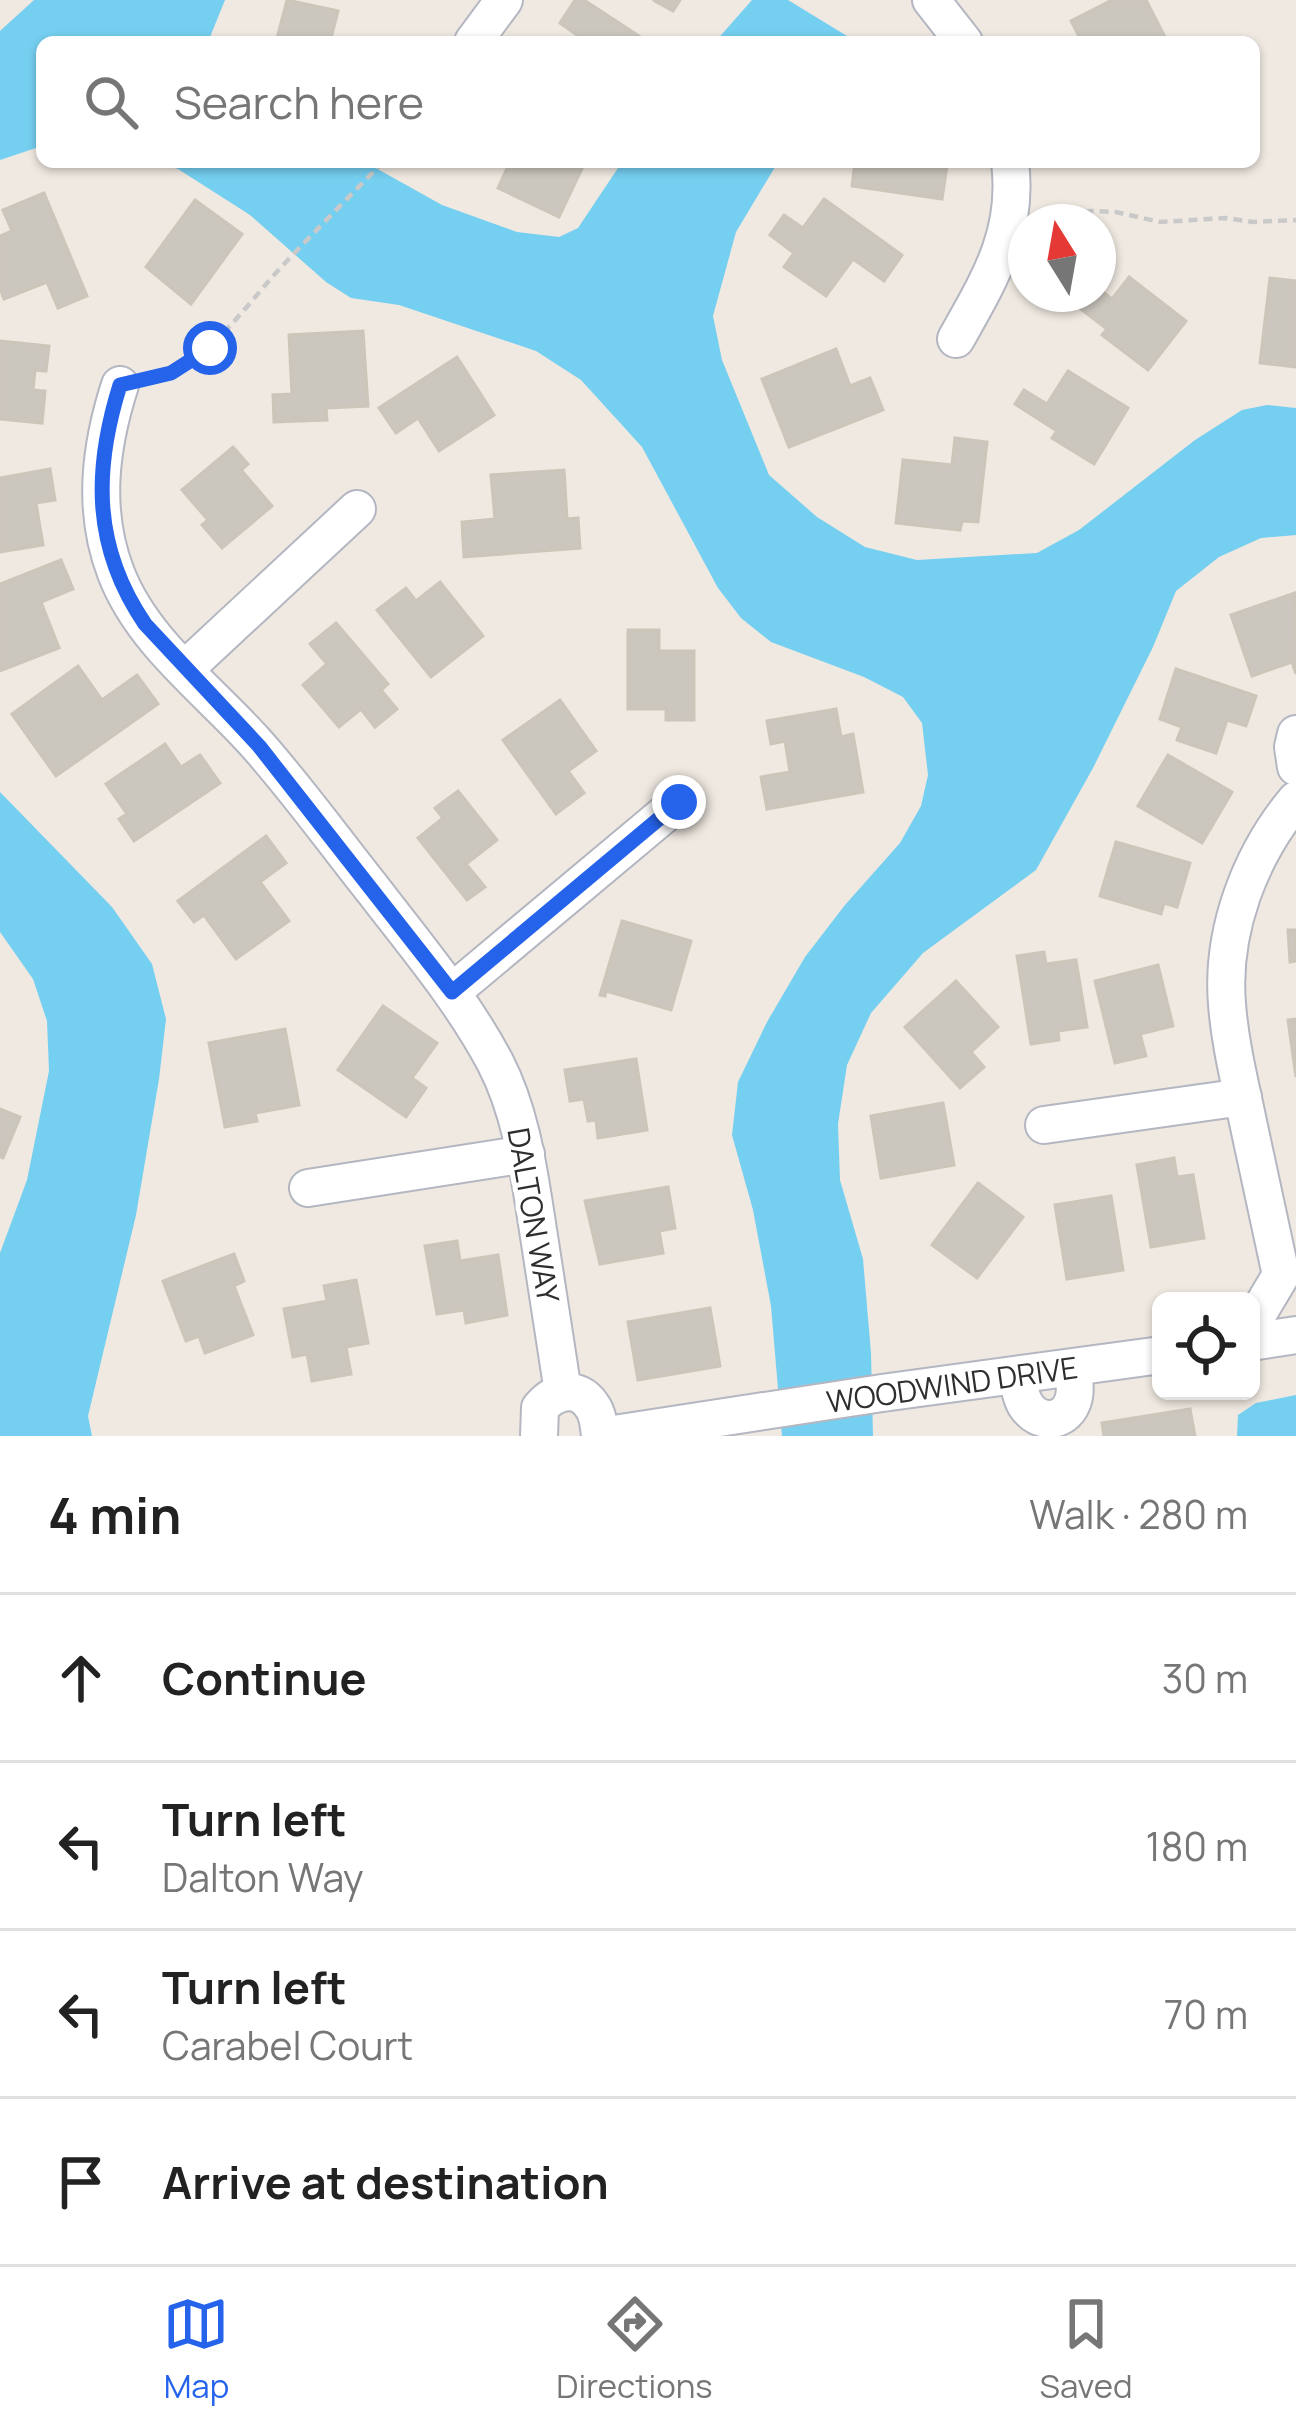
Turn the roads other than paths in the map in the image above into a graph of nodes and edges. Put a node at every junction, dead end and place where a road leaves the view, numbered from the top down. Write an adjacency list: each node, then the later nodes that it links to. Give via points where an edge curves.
1 (504, 0): 3 (street)
2 (931, 0): 4 (street)
3 (477, 36)
4 (959, 36)
5 (1010, 168): 6 (street, via 1002,251)
6 (956, 339)
7 (120, 385): 9 (street, DALTON WAY, via 100,470 107,540 130,603)
8 (357, 509): 9 (street)
9 (184, 669): 14 (street, DALTON WAY, via 269,759)
10 (1296, 734): 11 (street)
11 (1296, 767)
12 (1296, 800): 15 (street, via 1259,856 1229,948 1226,1001)
13 (679, 802): 14 (street)
14 (452, 992): 17 (street, DALTON WAY, via 498,1067)
15 (1243, 1097): 16 (street); 19 (street)
16 (1043, 1125)
17 (526, 1154): 18 (street); 26 (street, DALTON WAY)
18 (308, 1188)
19 (1288, 1280): 20 (street)
20 (1260, 1312)
21 (1296, 1335): 22 (street)
22 (1260, 1341)
23 (1152, 1356): 24 (street, WOODWIND DRIVE)
24 (1073, 1368): 25 (street, WOODWIND DRIVE); 27 (street, via 1072,1404)
25 (1017, 1376): 27 (street, via 1026,1406); 29 (street, WOODWIND DRIVE)
26 (563, 1392): 28 (street, via 540,1408); 29 (street, via 588,1400)
27 (1054, 1428)
28 (539, 1436)
29 (601, 1436)

